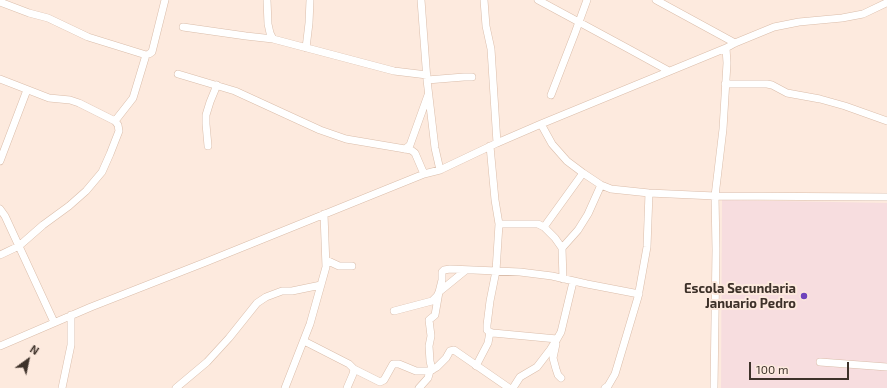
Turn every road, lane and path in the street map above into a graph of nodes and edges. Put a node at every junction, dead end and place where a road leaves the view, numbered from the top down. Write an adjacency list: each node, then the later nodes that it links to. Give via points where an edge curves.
1 (165, 0): 17 (street, via 152,52)
2 (267, 0): 13 (street, via 268,24)
3 (310, 0): 15 (street)
4 (421, 0): 21 (street)
5 (484, 0): 31 (street, via 491,49)
6 (538, 0): 11 (street)
7 (587, 0): 11 (street)
8 (656, 0): 14 (street)
9 (0, 2): 17 (street, via 48,18 88,37)
10 (884, 2): 14 (street, via 863,14 774,27)
11 (579, 22): 18 (street); 27 (street)
12 (183, 27): 13 (street)
13 (274, 39): 15 (street)
14 (735, 43): 16 (street)
15 (306, 48): 21 (street)
16 (726, 48): 18 (street); 23 (street)
17 (146, 55): 28 (street, via 133,98)
18 (669, 71): 30 (street)
19 (178, 74): 24 (street)
20 (472, 77): 21 (street)
21 (427, 78): 26 (street)
22 (0, 79): 25 (street)
23 (725, 84): 29 (street, via 772,85 787,93 820,99); 41 (street, via 723,129)
24 (217, 85): 32 (street, via 206,115); 34 (street, via 346,139)
25 (27, 90): 28 (street, via 49,98 79,103); 35 (street)
26 (429, 92): 34 (street, via 410,145); 36 (street)
27 (550, 95)
28 (115, 121): 47 (street, via 119,131 102,172 86,191)
29 (887, 121)
30 (542, 124): 31 (street); 37 (street, via 552,144 567,161)
31 (497, 142): 33 (street)
32 (208, 146)
33 (490, 146): 36 (street); 45 (street)
34 (405, 149): 38 (street, via 415,154)
35 (0, 161)
36 (440, 170): 38 (street)
37 (583, 173): 39 (street); 46 (street)
38 (424, 174): 44 (street)
39 (601, 185): 40 (street, via 611,189); 48 (street, via 585,219)
40 (649, 193): 41 (street); 58 (street, via 647,247)
41 (715, 196): 42 (street); 80 (street)
42 (887, 197)
43 (0, 209): 47 (street)
44 (324, 214): 50 (street); 60 (street)
45 (499, 224): 46 (street, via 538,224); 53 (street)
46 (544, 227): 48 (street)
47 (19, 246): 49 (street); 61 (street)
48 (562, 248): 54 (street)
49 (0, 255)
50 (326, 260): 51 (street, via 339,266); 56 (street)
51 (352, 266)
52 (466, 270): 53 (street); 57 (street); 57 (street, via 444,270)
53 (496, 271): 54 (street); 62 (street, via 487,325)
54 (563, 278): 55 (street)
55 (573, 282): 58 (street); 63 (street)
56 (320, 285): 64 (street); 73 (street, via 282,291 256,303 207,362)
57 (439, 292): 59 (street, via 432,301); 70 (street, via 435,315 429,320)
58 (639, 294): 79 (street, via 615,374)
59 (394, 311)
60 (72, 315): 61 (street); 72 (street, via 71,345)
61 (54, 322): 65 (street)
62 (490, 332): 63 (street); 67 (street, via 488,343)
63 (557, 340): 71 (street, via 554,358); 78 (street, via 537,367 520,377)
64 (304, 341): 69 (street); 74 (street)
65 (0, 346)
66 (820, 362): 68 (street)
67 (476, 366): 70 (street, via 454,350); 77 (street)
68 (887, 367)
69 (354, 369): 70 (street, via 380,382 384,380 393,364 416,371); 75 (street)
70 (431, 371): 76 (street)
71 (561, 378)
72 (62, 388)
73 (176, 388)
74 (285, 388)
75 (347, 388)
76 (419, 388)
77 (509, 388)
78 (513, 388)
79 (605, 388)
80 (714, 388)

